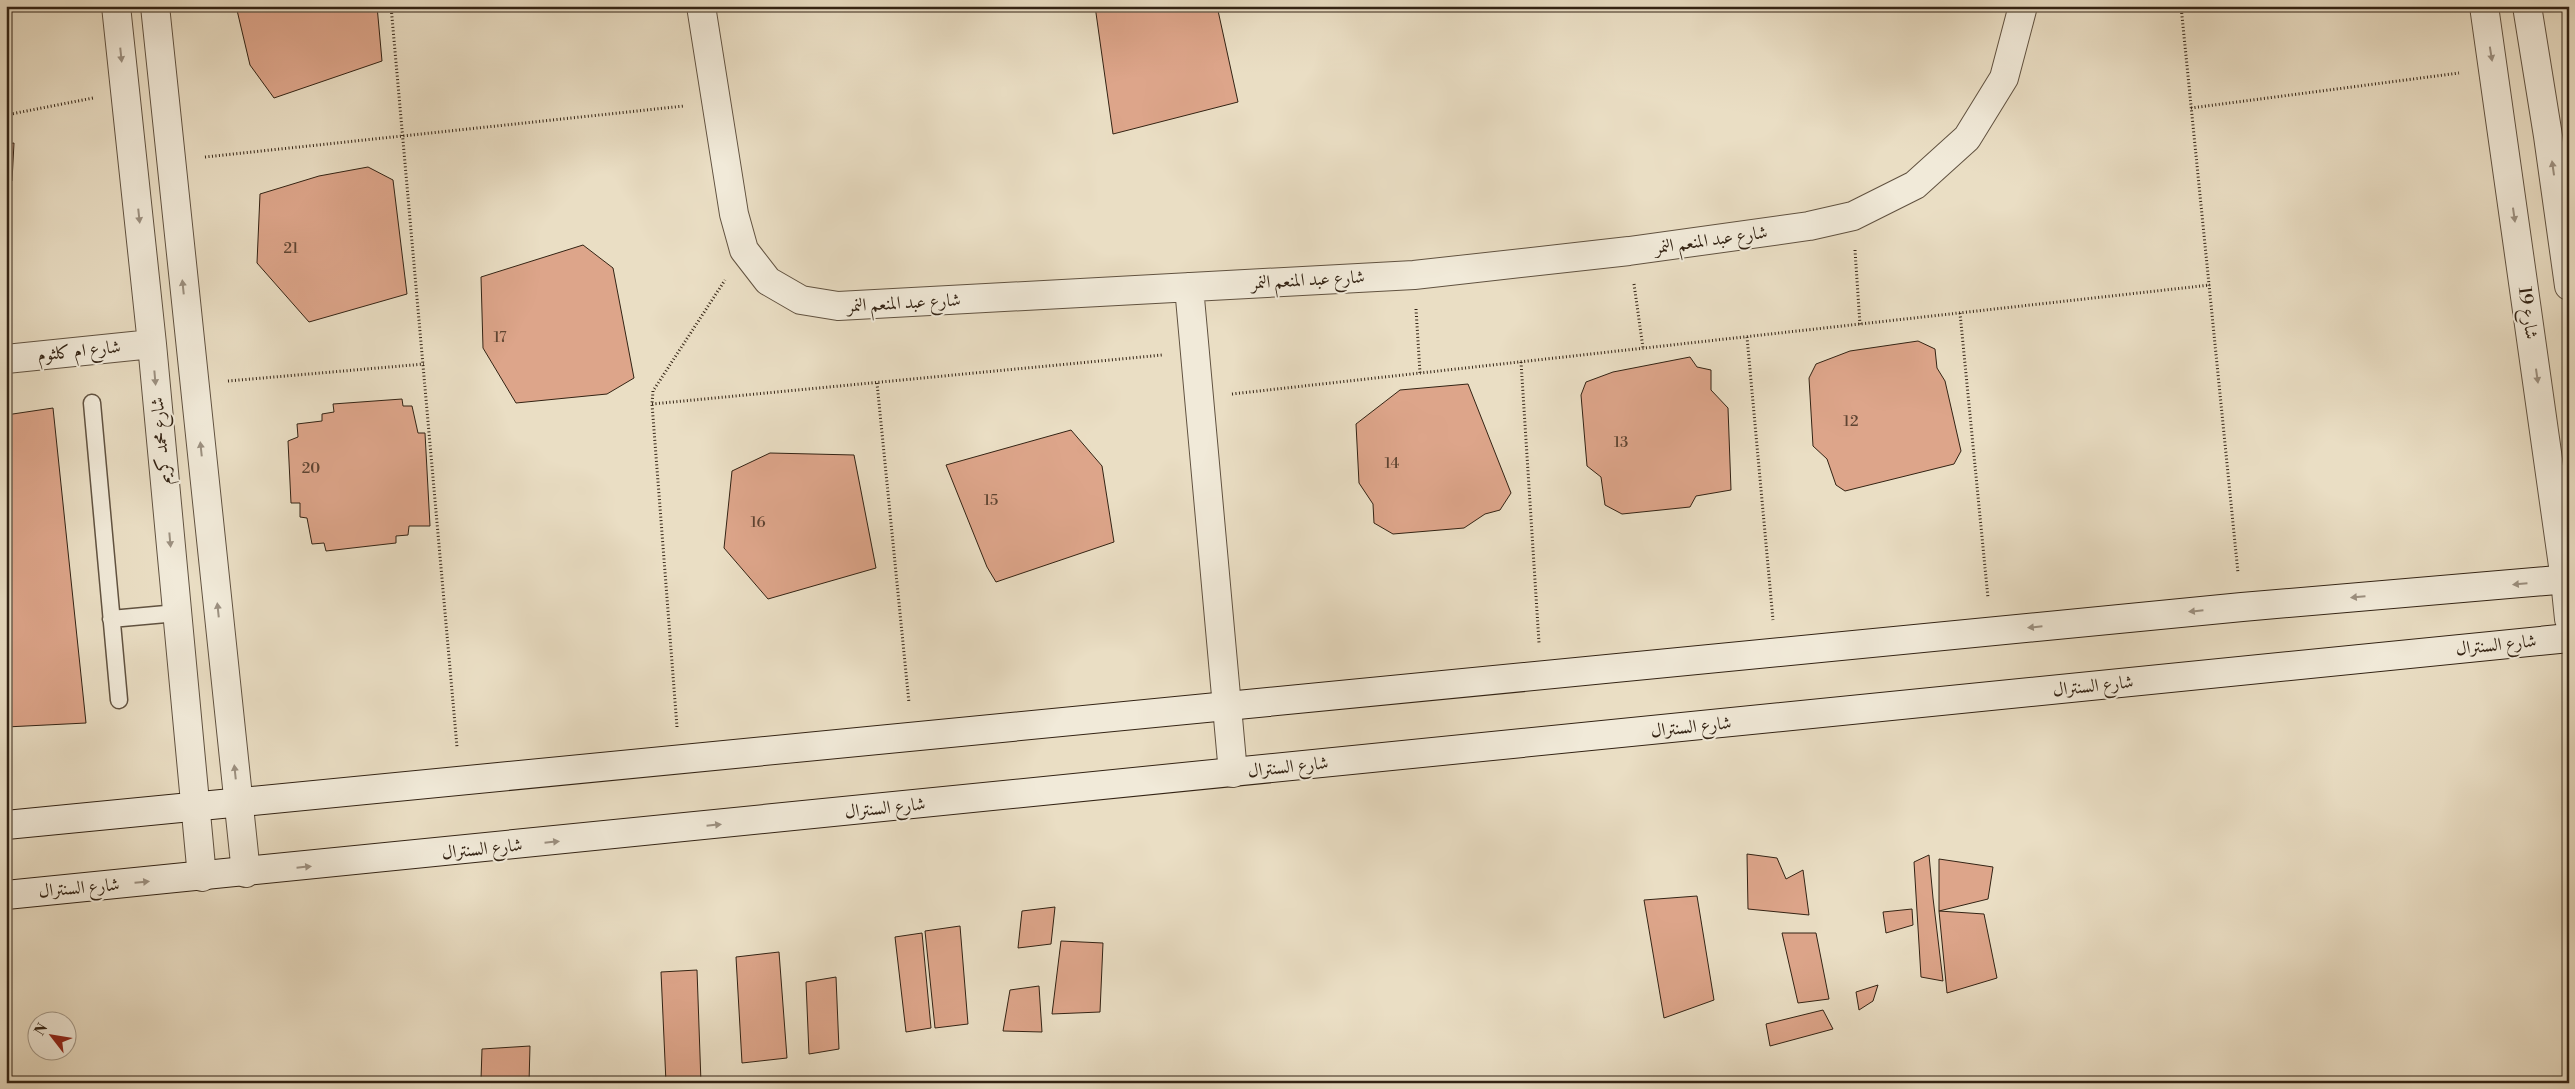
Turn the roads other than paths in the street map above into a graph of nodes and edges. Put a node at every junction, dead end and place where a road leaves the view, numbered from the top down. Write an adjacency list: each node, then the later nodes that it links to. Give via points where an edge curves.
1 (116, 6): 9 (street, شارع محمد كريم, one-way to 9)
2 (155, 6): 20 (street, one-way to 2)
3 (701, 6): 8 (street, شارع عبد المنعم النمر, via 734,214 744,250 768,281 801,300 838,306)
4 (2023, 6): 8 (street, شارع عبد المنعم النمر, via 2004,78 1967,138 1915,185 1853,216 1809,226 1629,251 1414,275)
5 (2484, 6): 12 (street, شارع 19, one-way to 12)
6 (2527, 6): 7 (street, one-way to 6)
7 (2569, 286)
8 (1189, 287): 18 (street)
9 (152, 344): 10 (street, شارع ام كلثوم); 13 (street, شارع محمد كريم, one-way to 13)
10 (6, 359)
11 (92, 403): 14 (lane)
12 (2567, 580): 15 (street, شارع 19); 18 (street, one-way to 18, via 2242,607)
13 (177, 613): 14 (lane); 21 (street, شارع محمد كريم)
14 (111, 619): 17 (lane)
15 (2569, 619)
16 (2569, 638): 19 (street, شارع السنترال)
17 (119, 700)
18 (1227, 706): 19 (street); 20 (street)
19 (1233, 773): 23 (street, شارع السنترال, one-way to 19)
20 (238, 801): 21 (street); 23 (street)
21 (195, 806): 22 (street); 24 (street, شارع محمد كريم)
22 (6, 825)
23 (246, 873): 24 (street, شارع السنترال)
24 (202, 877): 25 (street, شارع السنترال, one-way to 24)
25 (6, 895)

